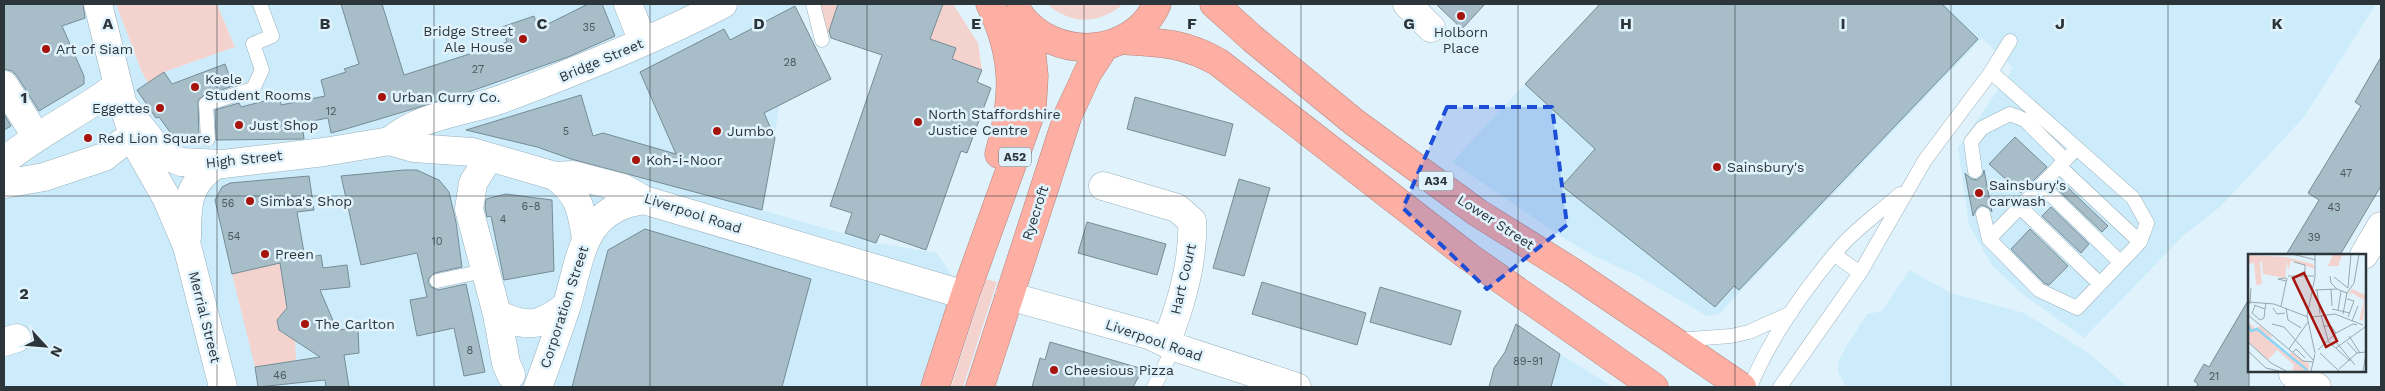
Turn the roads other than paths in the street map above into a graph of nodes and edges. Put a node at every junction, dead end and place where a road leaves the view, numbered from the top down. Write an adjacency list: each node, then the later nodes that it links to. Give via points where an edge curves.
1 (98, 4): 18 (street, Merrial Street)
2 (260, 4): 21 (lane, via 272,36 253,44 262,70 253,90 206,104)
3 (628, 4): 14 (street)
4 (722, 4): 14 (street, Bridge Street)
5 (813, 4): 12 (lane)
6 (990, 4): 35 (highway, A52, via 1007,43 1011,79 1011,106 996,164)
7 (1157, 4): 15 (highway, via 1146,21)
8 (1214, 4): 56 (highway, Lower Street / A34, via 1354,122 1478,213)
9 (1407, 4): 11 (street)
10 (1017, 10): 15 (highway, via 1031,28 1058,44 1082,48); 35 (highway, A52, via 1032,56 1032,109)
11 (1431, 28)
12 (822, 40)
13 (2010, 41): 16 (lane)
14 (643, 42): 19 (street, Bridge Street)
15 (1113, 43): 52 (highway, Ryecroft / A52, via 1088,72 1068,115); 66 (highway, via 1173,44 1190,48 1218,62 1469,257)
16 (1991, 72): 24 (lane); 32 (lane)
17 (4, 85): 20 (street)
18 (120, 95): 20 (street, via 92,104); 28 (street, High Street, via 162,154 181,162); 43 (street, Merrial Street, via 137,146 166,197)
19 (475, 108): 23 (street, Bridge Street, via 403,130); 25 (street, via 460,124 461,138)
20 (36, 136): 26 (street)
21 (208, 139)
22 (123, 142): 31 (street, via 104,157 44,177)
23 (390, 142): 25 (street, Liverpool Road, via 414,148); 28 (street, High Street)
24 (2077, 148): 27 (lane); 42 (lane, via 2133,198 2147,223)
25 (481, 154): 30 (street, Liverpool Road); 47 (street, via 469,209)
26 (4, 161)
27 (2062, 163): 29 (lane, via 2025,120 2010,114 1982,128 1971,142); 33 (lane); 42 (lane)
28 (217, 164): 43 (street, Merrial Street, via 205,172 187,204)
29 (1975, 171)
30 (554, 176): 36 (street, Liverpool Road, via 573,175 622,188); 40 (street, via 577,198)
31 (4, 184)
32 (1910, 185): 45 (lane); 48 (lane)
33 (2041, 185): 37 (lane); 46 (lane)
34 (1103, 186): 57 (street, Hart Court, via 1177,208 1192,221 1193,247)
35 (1002, 195): 51 (highway, A52)
36 (644, 200): 40 (street, Corporation Street, via 610,211); 51 (street, Liverpool Road)
37 (2020, 207): 41 (lane); 50 (lane)
38 (1983, 214): 41 (lane)
39 (2381, 226): 44 (street)
40 (586, 238): 53 (street, Corporation Street)
41 (1989, 239): 50 (lane, via 2039,290 2076,308)
42 (2140, 242): 46 (lane)
43 (188, 246): 60 (street, Merrial Street)
44 (2365, 254)
45 (1835, 255): 48 (lane); 54 (lane)
46 (2120, 262): 50 (lane)
47 (484, 271): 49 (lane); 55 (street)
48 (1860, 272): 69 (lane)
49 (438, 281)
50 (2100, 284)
51 (965, 294): 62 (highway, A52)
52 (1009, 296): 57 (street, Liverpool Road, via 1149,335); 63 (highway, Ryecroft / A52)
53 (566, 306): 55 (street, via 553,317 535,324 524,324); 61 (street, Corporation Street)
54 (1791, 313): 56 (lane, via 1749,332); 68 (lane, via 1762,357)
55 (497, 314): 58 (street)
56 (1672, 340): 67 (highway, Lower Street / A34)
57 (1170, 345): 64 (lane); 65 (street, Liverpool Road)
58 (511, 375)
59 (2291, 377): 70 (street)
60 (223, 387)
61 (538, 387)
62 (935, 387)
63 (980, 387)
64 (1154, 387)
65 (1297, 387)
66 (1654, 387)
67 (1742, 387)
68 (1750, 387)
69 (1780, 387)
70 (2317, 387)

